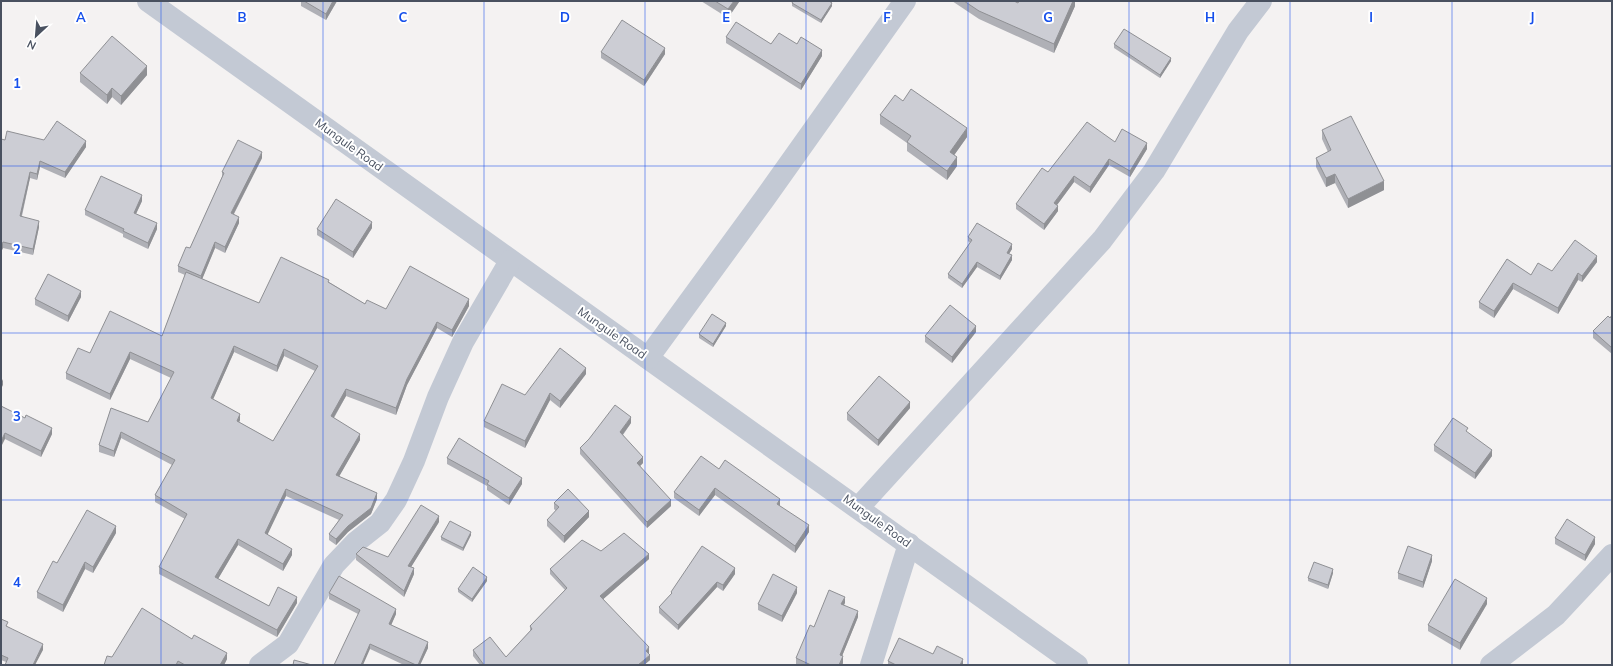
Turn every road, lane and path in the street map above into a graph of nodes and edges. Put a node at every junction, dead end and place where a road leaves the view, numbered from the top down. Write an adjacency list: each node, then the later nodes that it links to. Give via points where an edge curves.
1 (148, 1): 4 (street, Mungule Road)
2 (905, 1): 5 (street)
3 (1261, 1): 6 (street, via 1238,31 1154,172 1102,240)
4 (510, 261): 5 (street, Mungule Road); 9 (street, via 463,342 396,500 380,523 356,542 334,565 288,644)
5 (648, 358): 6 (street, Mungule Road)
6 (859, 508): 7 (street, Mungule Road)
7 (909, 544): 10 (street); 11 (street, Mungule Road)
8 (1612, 555): 12 (street, via 1556,615)
9 (260, 665)
10 (871, 665)
11 (1077, 665)
12 (1491, 665)

